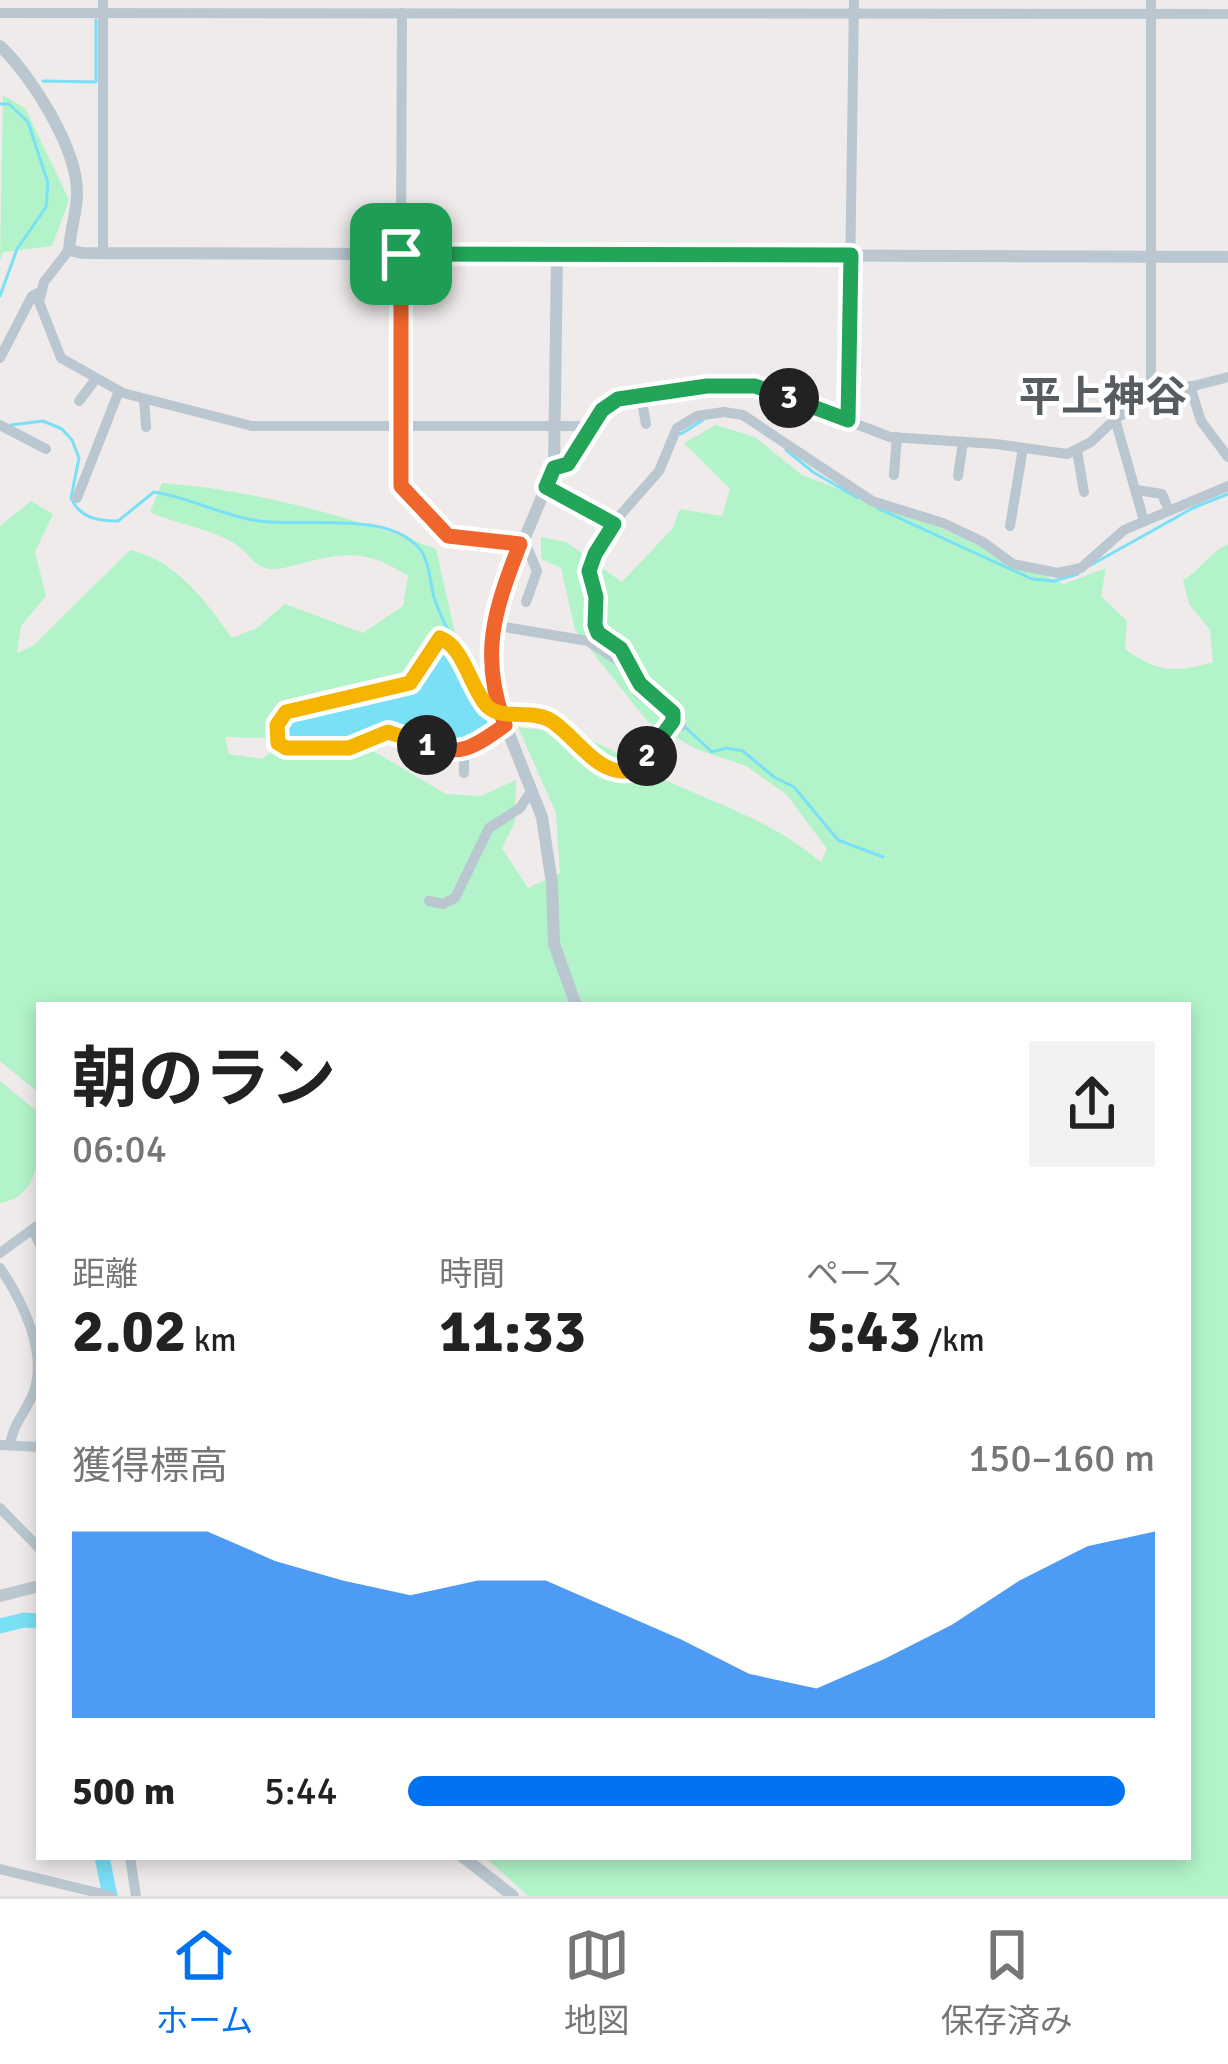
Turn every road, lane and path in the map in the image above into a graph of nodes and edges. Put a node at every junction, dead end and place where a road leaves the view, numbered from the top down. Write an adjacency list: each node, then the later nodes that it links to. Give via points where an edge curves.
1 (103, 6): 4 (street); 5 (street); 9 (street)
2 (854, 7): 3 (street); 5 (street); 12 (street)
3 (1150, 7): 6 (street); 13 (street)
4 (0, 13)
5 (402, 13): 10 (street)
6 (1228, 14)
7 (0, 46): 8 (street, via 27,73 68,145 77,200)
8 (69, 250): 9 (street); 15 (street)
9 (103, 253): 10 (street)
10 (401, 254): 11 (street); 29 (street)
11 (557, 255): 12 (street); 30 (street)
12 (851, 255): 13 (street); 26 (street)
13 (1150, 256): 14 (street); 22 (street)
14 (1228, 257)
15 (42, 291): 16 (street); 18 (street, via 61,358)
16 (0, 358)
17 (1228, 377): 19 (street)
18 (95, 380): 20 (street); 24 (street)
19 (1190, 386): 22 (street); 38 (street, via 1201,421)
20 (119, 391): 23 (street); 46 (street)
21 (641, 396): 26 (street, via 755,386); 27 (street); 31 (street, via 608,404)
22 (1151, 397): 25 (street)
23 (144, 399): 29 (street, via 252,426); 32 (street)
24 (79, 400)
25 (1115, 419): 37 (street); 44 (street)
26 (848, 420): 33 (street)
27 (646, 424)
28 (0, 425): 36 (street)
29 (401, 425): 30 (street); 51 (street, via 401,486 443,533)
30 (557, 425): 31 (street); 39 (street)
31 (593, 426): 39 (street, via 568,464)
32 (146, 427)
33 (897, 437): 34 (street); 40 (street)
34 (963, 442): 35 (street); 41 (street)
35 (1023, 448): 37 (street); 50 (street)
36 (46, 449)
37 (1077, 452): 45 (street)
38 (1228, 458)
39 (554, 468): 43 (street)
40 (894, 475)
41 (958, 476)
42 (1228, 486): 47 (street)
43 (546, 487): 49 (street); 51 (street)
44 (1137, 490): 47 (street, via 1162,494); 48 (street)
45 (1084, 492)
46 (77, 498)
47 (1169, 511): 48 (street)
48 (1144, 521): 49 (street, via 1117,533 1076,571 1013,564 943,523 872,501 753,420 724,412 677,428 659,471)
49 (614, 524): 55 (street, via 589,571 595,625)
50 (1010, 526)
51 (520, 544): 52 (street, via 537,571); 54 (street, via 493,614 489,664)
52 (526, 602)
53 (504, 627): 55 (street, via 588,641 620,662 638,693)
54 (503, 719): 55 (street, via 530,714 552,722 580,750 622,773); 56 (street); 56 (street, via 440,638 410,683 286,712 277,725 286,748 349,748 388,732); 58 (street)
55 (677, 723)
56 (464, 751): 57 (street)
57 (464, 773)
58 (531, 791): 59 (street, via 489,828 455,898); 60 (street, via 547,842 554,944)
59 (429, 901)
60 (575, 1002)
61 (34, 1228): 62 (street)
62 (0, 1253)
63 (0, 1268): 64 (street, via 21,1303 36,1359 34,1391)
64 (5, 1445): 65 (street)
65 (36, 1447)
66 (0, 1508): 67 (street)
67 (36, 1545)
68 (36, 1587): 69 (street)
69 (0, 1596)
70 (130, 1860): 75 (street)
71 (467, 1860): 74 (street)
72 (0, 1869): 73 (street)
73 (106, 1895)
74 (510, 1895)
75 (136, 1896)

